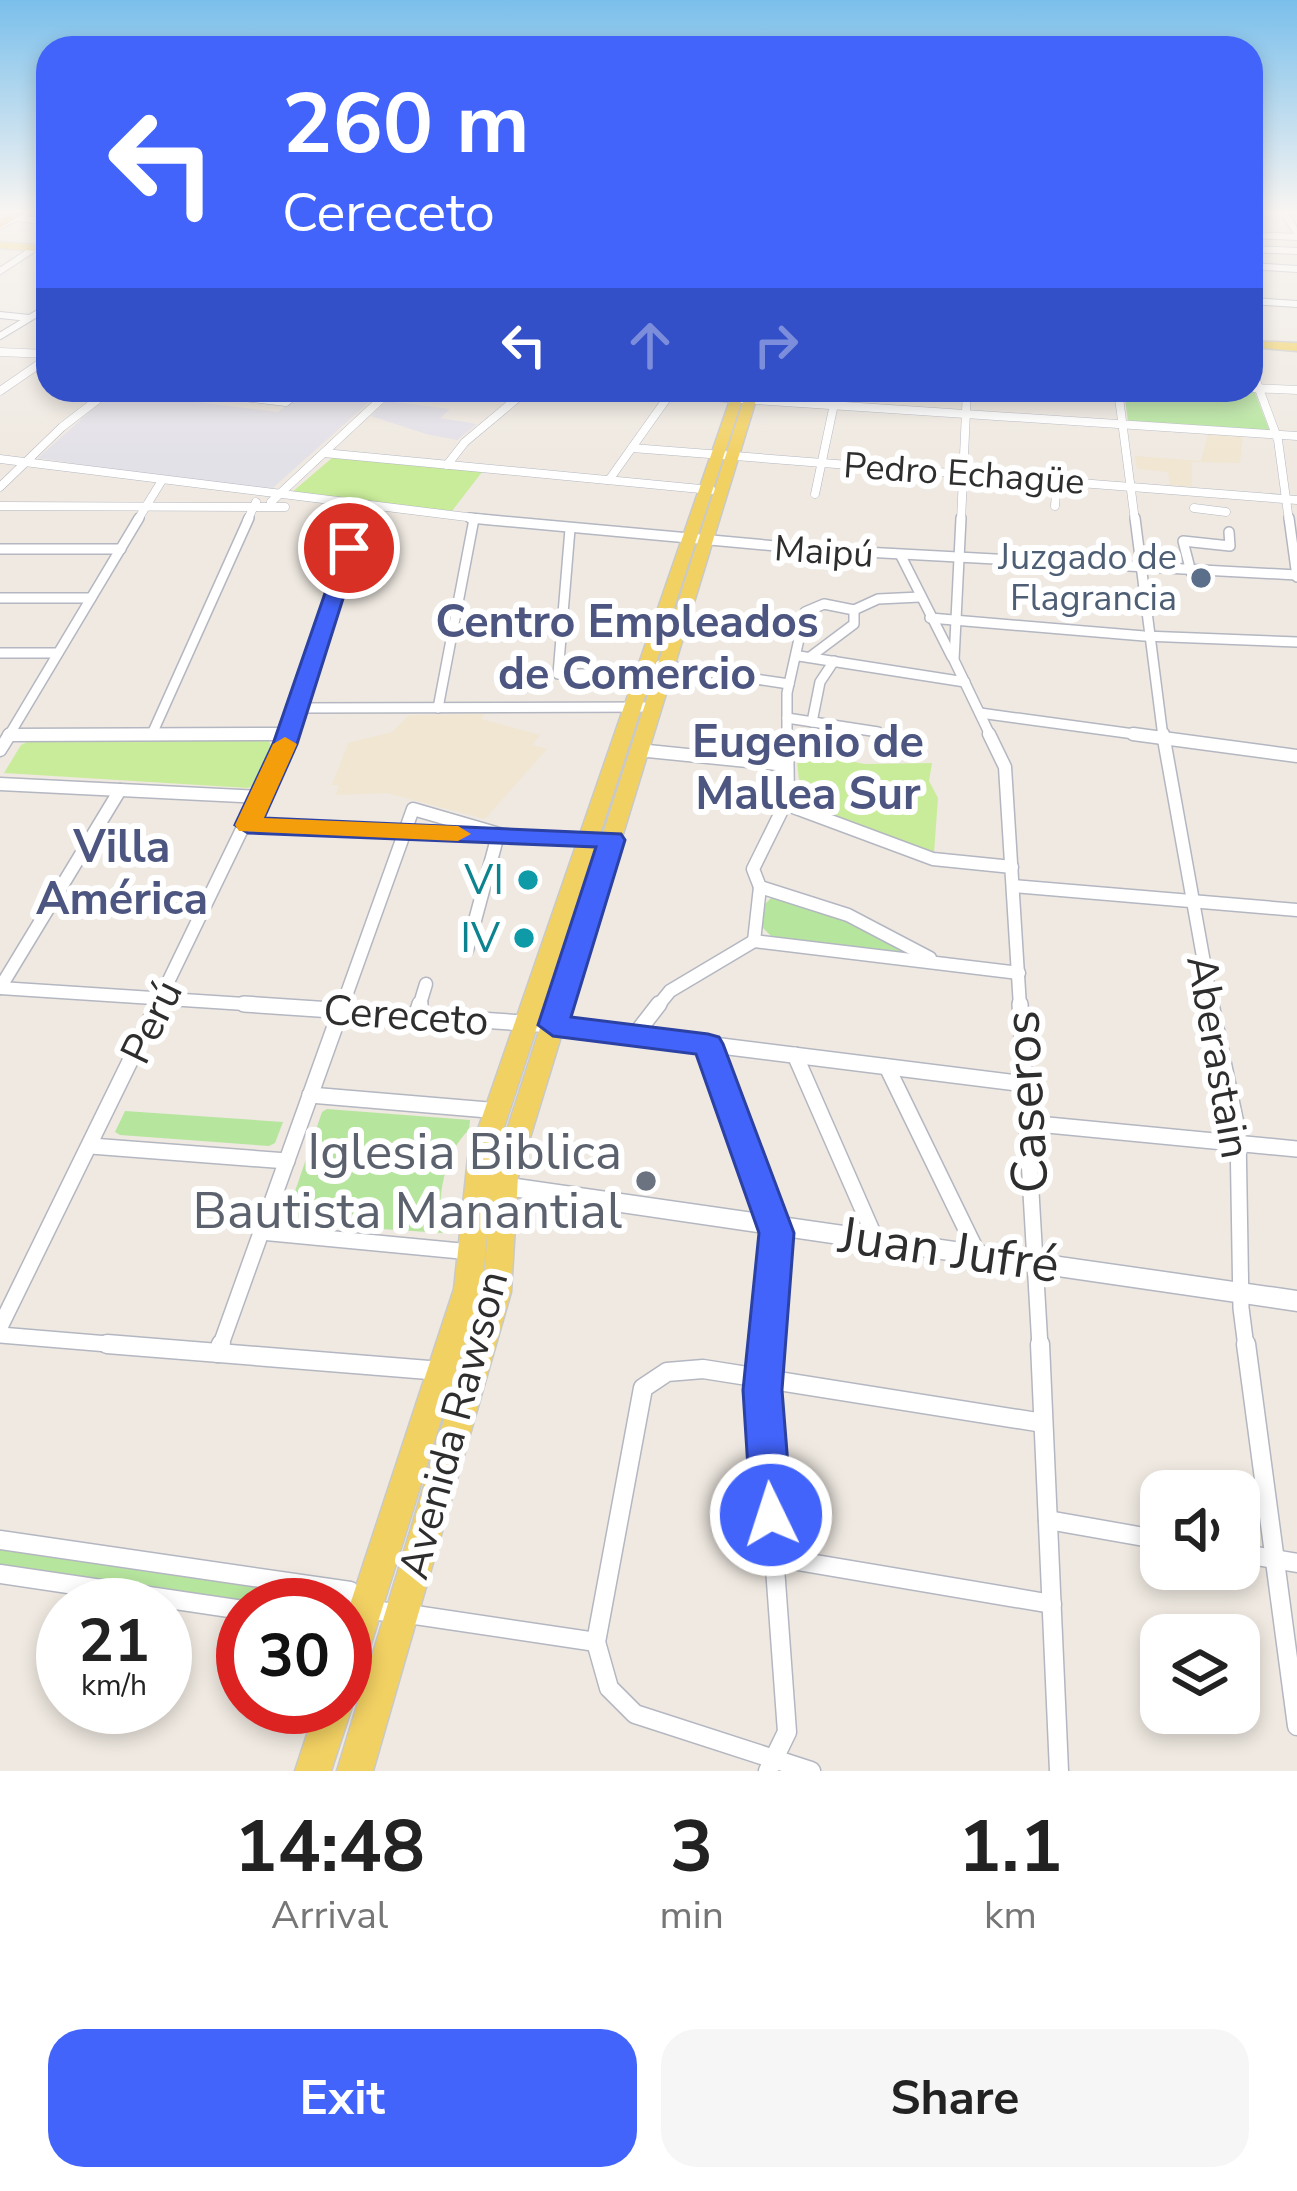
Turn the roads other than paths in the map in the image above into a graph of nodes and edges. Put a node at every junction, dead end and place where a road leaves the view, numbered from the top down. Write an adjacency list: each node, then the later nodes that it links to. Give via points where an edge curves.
1 (1263, 302): 2 (street)
2 (1280, 303): 3 (street); 7 (street)
3 (1297, 304)
4 (36, 314): 6 (street)
5 (0, 315): 6 (street)
6 (30, 318): 8 (street)
7 (1287, 320)
8 (0, 336)
9 (1263, 343): 10 (main road)
10 (1297, 345)
11 (0, 351): 12 (street)
12 (36, 354)
13 (36, 365): 15 (street)
14 (0, 377): 15 (street)
15 (19, 378): 18 (street)
16 (1263, 388): 17 (street)
17 (1297, 390)
18 (0, 392)
19 (96, 402): 39 (street)
20 (378, 402): 36 (street)
21 (513, 402): 41 (street)
22 (664, 402): 35 (street)
23 (734, 402): 37 (main road, Avenida Rawson)
24 (749, 402): 37 (main road, Avenida Rawson)
25 (809, 402): 30 (street)
26 (834, 402): 30 (street)
27 (965, 402): 31 (street)
28 (1120, 402): 32 (street, Aberastain)
29 (1261, 402): 33 (street)
30 (833, 405): 31 (street); 40 (street)
31 (963, 414): 32 (street); 42 (street)
32 (1123, 425): 33 (street); 46 (street, Aberastain)
33 (1276, 435): 34 (street); 51 (street)
34 (1297, 436)
35 (632, 448): 37 (street, Pedro Echagüe); 43 (street)
36 (324, 453): 41 (street); 53 (street)
37 (725, 457): 40 (street, Pedro Echagüe); 48 (main road, Avenida Rawson)
38 (0, 459): 39 (street, Maipú)
39 (25, 462): 45 (street, Maipú); 47 (street)
40 (822, 464): 42 (street, Pedro Echagüe); 49 (street)
41 (447, 465): 43 (street)
42 (966, 473): 44 (street, Pedro Echagüe); 67 (street)
43 (610, 480): 48 (street)
44 (1057, 480): 46 (street, Pedro Echagüe); 57 (street)
45 (161, 482): 54 (street, Maipú); 56 (street)
46 (1132, 486): 50 (street, Pedro Echagüe); 68 (street, Aberastain)
47 (0, 487)
48 (714, 490): 63 (main road, Avenida Rawson)
49 (815, 494)
50 (1224, 494): 51 (street, Pedro Echagüe); 60 (street)
51 (1285, 499): 52 (street, Pedro Echagüe); 70 (street)
52 (1297, 500)
53 (271, 502): 54 (street, Maipú); 58 (street, Maipú)
54 (256, 505): 56 (street); 96 (street)
55 (0, 506): 56 (street)
56 (146, 506): 65 (street)
57 (1055, 506)
58 (357, 507): 61 (street, Maipú); 88 (street, Perú)
59 (1195, 508): 60 (street)
60 (1226, 512): 69 (street, via 1230,546 1182,538)
61 (474, 519): 62 (street, Maipú); 89 (street)
62 (570, 529): 63 (street, Maipú); 84 (street, via 558,674)
63 (697, 542): 66 (street, Maipú); 84 (main road, Avenida Rawson)
64 (0, 549): 65 (street)
65 (121, 549): 73 (street)
66 (901, 556): 67 (street, Maipú); 71 (street, Caseros)
67 (961, 558): 68 (street, Maipú); 76 (street)
68 (1142, 570): 69 (street, Maipú); 77 (street, Aberastain)
69 (1191, 572): 70 (street, Maipú)
70 (1297, 576)
71 (920, 597): 74 (street, via 878,599); 75 (street, Caseros)
72 (0, 598): 73 (street)
73 (91, 598): 79 (street)
74 (854, 610): 81 (street, via 854,624); 81 (street, via 809,608)
75 (930, 618): 76 (street); 82 (street, Caseros)
76 (957, 620): 77 (street); 82 (street)
77 (1150, 636): 78 (street); 99 (street, Aberastain)
78 (1297, 642)
79 (58, 652): 80 (street); 92 (street)
80 (0, 653)
81 (804, 656): 83 (street); 86 (street)
82 (954, 660): 85 (street, Caseros)
83 (834, 661): 85 (street); 94 (street, via 820,682)
84 (655, 669): 86 (street); 87 (main road, Avenida Rawson)
85 (965, 682): 90 (street, Caseros)
86 (789, 684): 93 (street)
87 (643, 707): 89 (street); 100 (main road, Avenida Rawson); 102 (main road, Avenida Rawson)
88 (297, 708): 89 (street); 97 (street, Perú)
89 (438, 708)
90 (980, 713): 99 (street); 114 (street, Caseros, via 1006,766)
91 (0, 714): 92 (street)
92 (21, 714): 98 (street)
93 (787, 718): 94 (street); 104 (street)
94 (812, 722): 95 (street)
95 (878, 732)
96 (152, 734): 97 (street); 98 (street)
97 (288, 734): 107 (street, Perú)
98 (9, 735): 101 (street)
99 (1162, 737): 103 (street); 117 (street, Aberastain)
100 (618, 748): 102 (street); 112 (main road, Avenida Rawson)
101 (0, 750)
102 (640, 750): 104 (street); 113 (main road, Avenida Rawson)
103 (1297, 756)
104 (786, 765): 108 (street)
105 (0, 784): 106 (street)
106 (120, 790): 107 (street); 124 (street)
107 (261, 796): 109 (street, Perú)
108 (785, 804): 114 (street, via 933,859); 116 (street, via 753,869)
109 (248, 825): 110 (street); 125 (street, Perú)
110 (405, 832): 111 (street); 111 (street, via 413,809); 126 (street)
111 (502, 836): 112 (street); 120 (street)
112 (588, 839): 113 (street); 128 (main road, Avenida Rawson)
113 (612, 840): 128 (main road, Avenida Rawson)
114 (1012, 868): 115 (street, Caseros)
115 (1014, 886): 117 (street); 122 (street, Caseros)
116 (760, 887): 119 (street); 121 (street, via 909,943)
117 (1190, 901): 118 (street); 137 (street, Aberastain)
118 (1297, 910)
119 (754, 940): 121 (street); 129 (street, via 670,991)
120 (467, 950)
121 (936, 962): 122 (street)
122 (1019, 973): 133 (street, Caseros)
123 (426, 984): 127 (street)
124 (0, 988): 125 (street, Cereceto)
125 (164, 999): 126 (street, Cereceto); 138 (street, Perú)
126 (340, 1012): 127 (street, Cereceto); 134 (street)
127 (416, 1017): 128 (street, Cereceto)
128 (540, 1024): 129 (street, Cereceto); 135 (main road, Avenida Rawson)
129 (635, 1035): 130 (street, Cereceto)
130 (708, 1044): 131 (street, Cereceto); 143 (street)
131 (795, 1055): 132 (street, Cereceto); 145 (street)
132 (887, 1067): 133 (street, Cereceto); 147 (street)
133 (1025, 1084): 136 (street, Caseros)
134 (310, 1095): 135 (street); 141 (street)
135 (511, 1112): 139 (main road, Avenida Rawson); 142 (main road, Avenida Rawson)
136 (1027, 1123): 137 (street); 148 (street, Caseros)
137 (1238, 1143): 140 (street); 149 (street, Aberastain)
138 (91, 1146): 141 (street); 151 (street, Perú)
139 (485, 1147): 142 (street, via 488,1166); 146 (main road, Avenida Rawson)
140 (1297, 1149)
141 (287, 1160): 144 (street)
142 (505, 1186): 143 (street, Juan Jufré); 153 (main road, Avenida Rawson, via 500,1271)
143 (774, 1225): 145 (street, Juan Jufré); 155 (street)
144 (261, 1232): 146 (street); 152 (street)
145 (876, 1240): 147 (street, Juan Jufré)
146 (472, 1252): 154 (main road, Avenida Rawson)
147 (978, 1255): 148 (street, Juan Jufré)
148 (1036, 1263): 149 (street, Juan Jufré); 156 (street, Caseros)
149 (1240, 1292): 150 (street, Juan Jufré); 162 (street, Aberastain)
150 (1297, 1300)
151 (0, 1331): 152 (street)
152 (218, 1353): 154 (street)
153 (479, 1354): 154 (street); 169 (main road, Avenida Rawson)
154 (442, 1371): 166 (main road, Avenida Rawson)
155 (764, 1378): 156 (street); 161 (street); 171 (street, via 697,1369 652,1378 640,1396)
156 (1043, 1423): 157 (street, Caseros)
157 (1048, 1520): 158 (street); 167 (street, Caseros)
158 (1140, 1536)
159 (0, 1540): 165 (street)
160 (1260, 1556): 162 (street)
161 (775, 1557): 167 (street); 174 (street, via 788,1732)
162 (1275, 1559): 163 (street); 172 (street, Aberastain)
163 (1297, 1563)
164 (0, 1574): 168 (street)
165 (256, 1578)
166 (368, 1578)
167 (1052, 1604): 178 (street, Caseros)
168 (216, 1606)
169 (402, 1613): 170 (street); 171 (street); 176 (main road, Avenida Rawson)
170 (372, 1615)
171 (596, 1642): 174 (street, via 609,1688 628,1710)
172 (1297, 1726)
173 (326, 1734): 175 (main road)
174 (771, 1765): 177 (street)
175 (314, 1771)
176 (355, 1771)
177 (811, 1771)
178 (1059, 1771)

